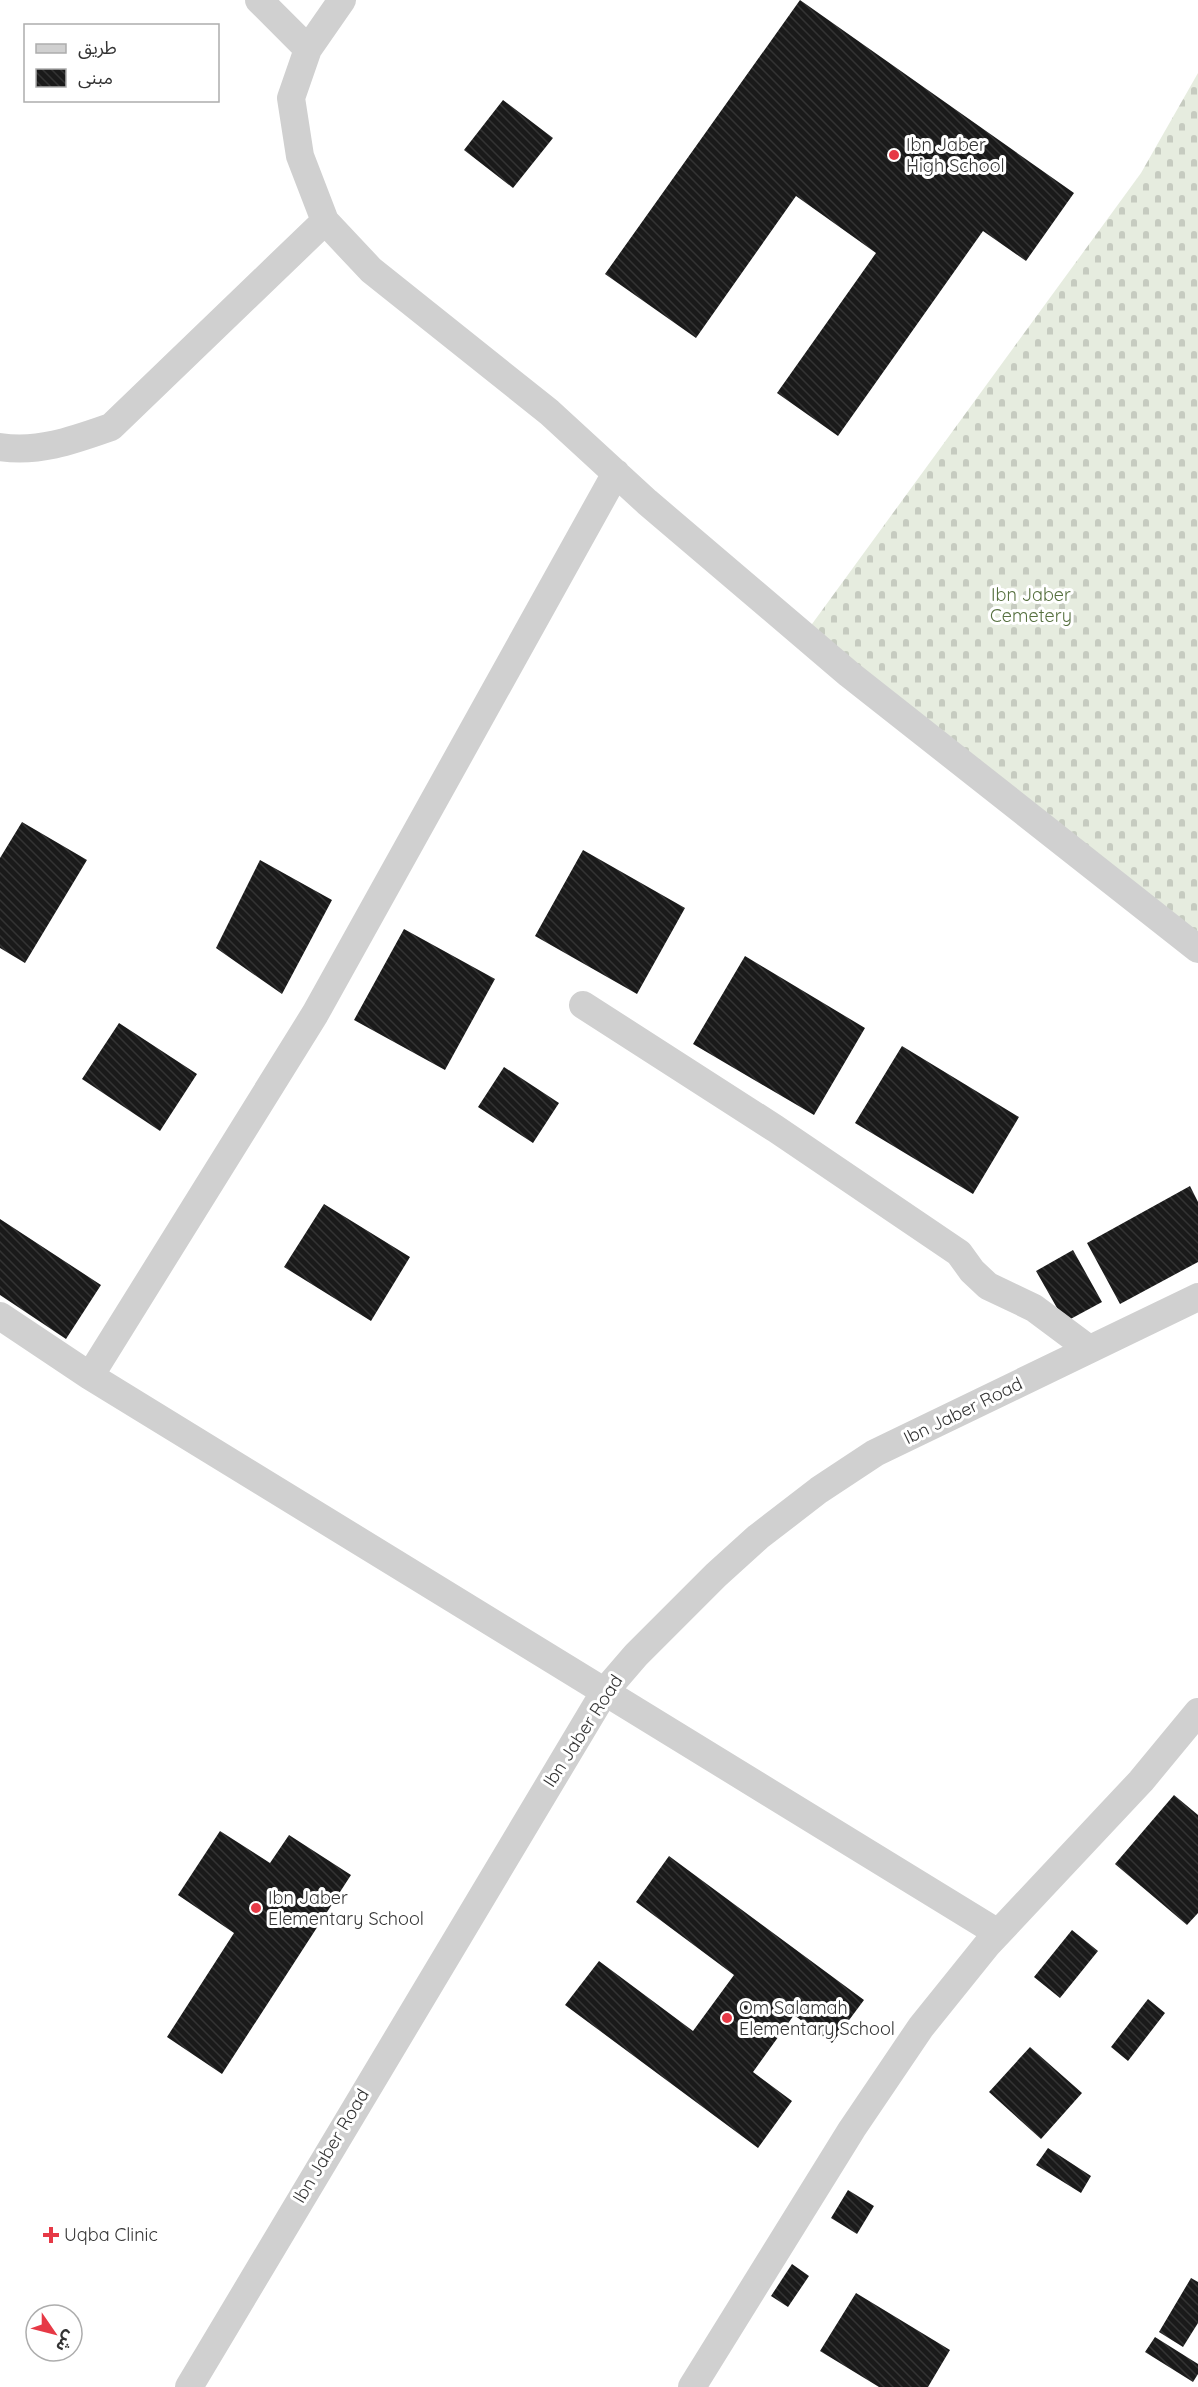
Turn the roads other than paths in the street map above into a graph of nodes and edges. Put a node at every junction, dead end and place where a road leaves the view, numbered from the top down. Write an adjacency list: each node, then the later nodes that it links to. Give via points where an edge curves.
1 (259, 0): 3 (street)
2 (342, 0): 3 (street)
3 (308, 50): 4 (street, via 291,98 300,156)
4 (325, 221): 5 (street, via 111,427 64,443 21,450); 6 (street, via 371,270 549,412)
5 (0, 447)
6 (616, 473): 7 (street, via 849,674); 12 (street, via 315,1014)
7 (1198, 949)
8 (583, 1005): 11 (street, via 959,1253 988,1286 1034,1308)
9 (1198, 1297): 11 (street, Ibn Jaber Road)
10 (0, 1316): 12 (street)
11 (1089, 1349): 13 (street, Ibn Jaber Road, via 875,1454 819,1490 716,1575)
12 (90, 1376): 13 (street)
13 (605, 1691): 15 (street); 16 (street, Ibn Jaber Road)
14 (1198, 1712): 15 (street, via 1141,1781)
15 (998, 1933): 17 (street, via 921,2027 852,2129)
16 (189, 2387)
17 (692, 2387)

